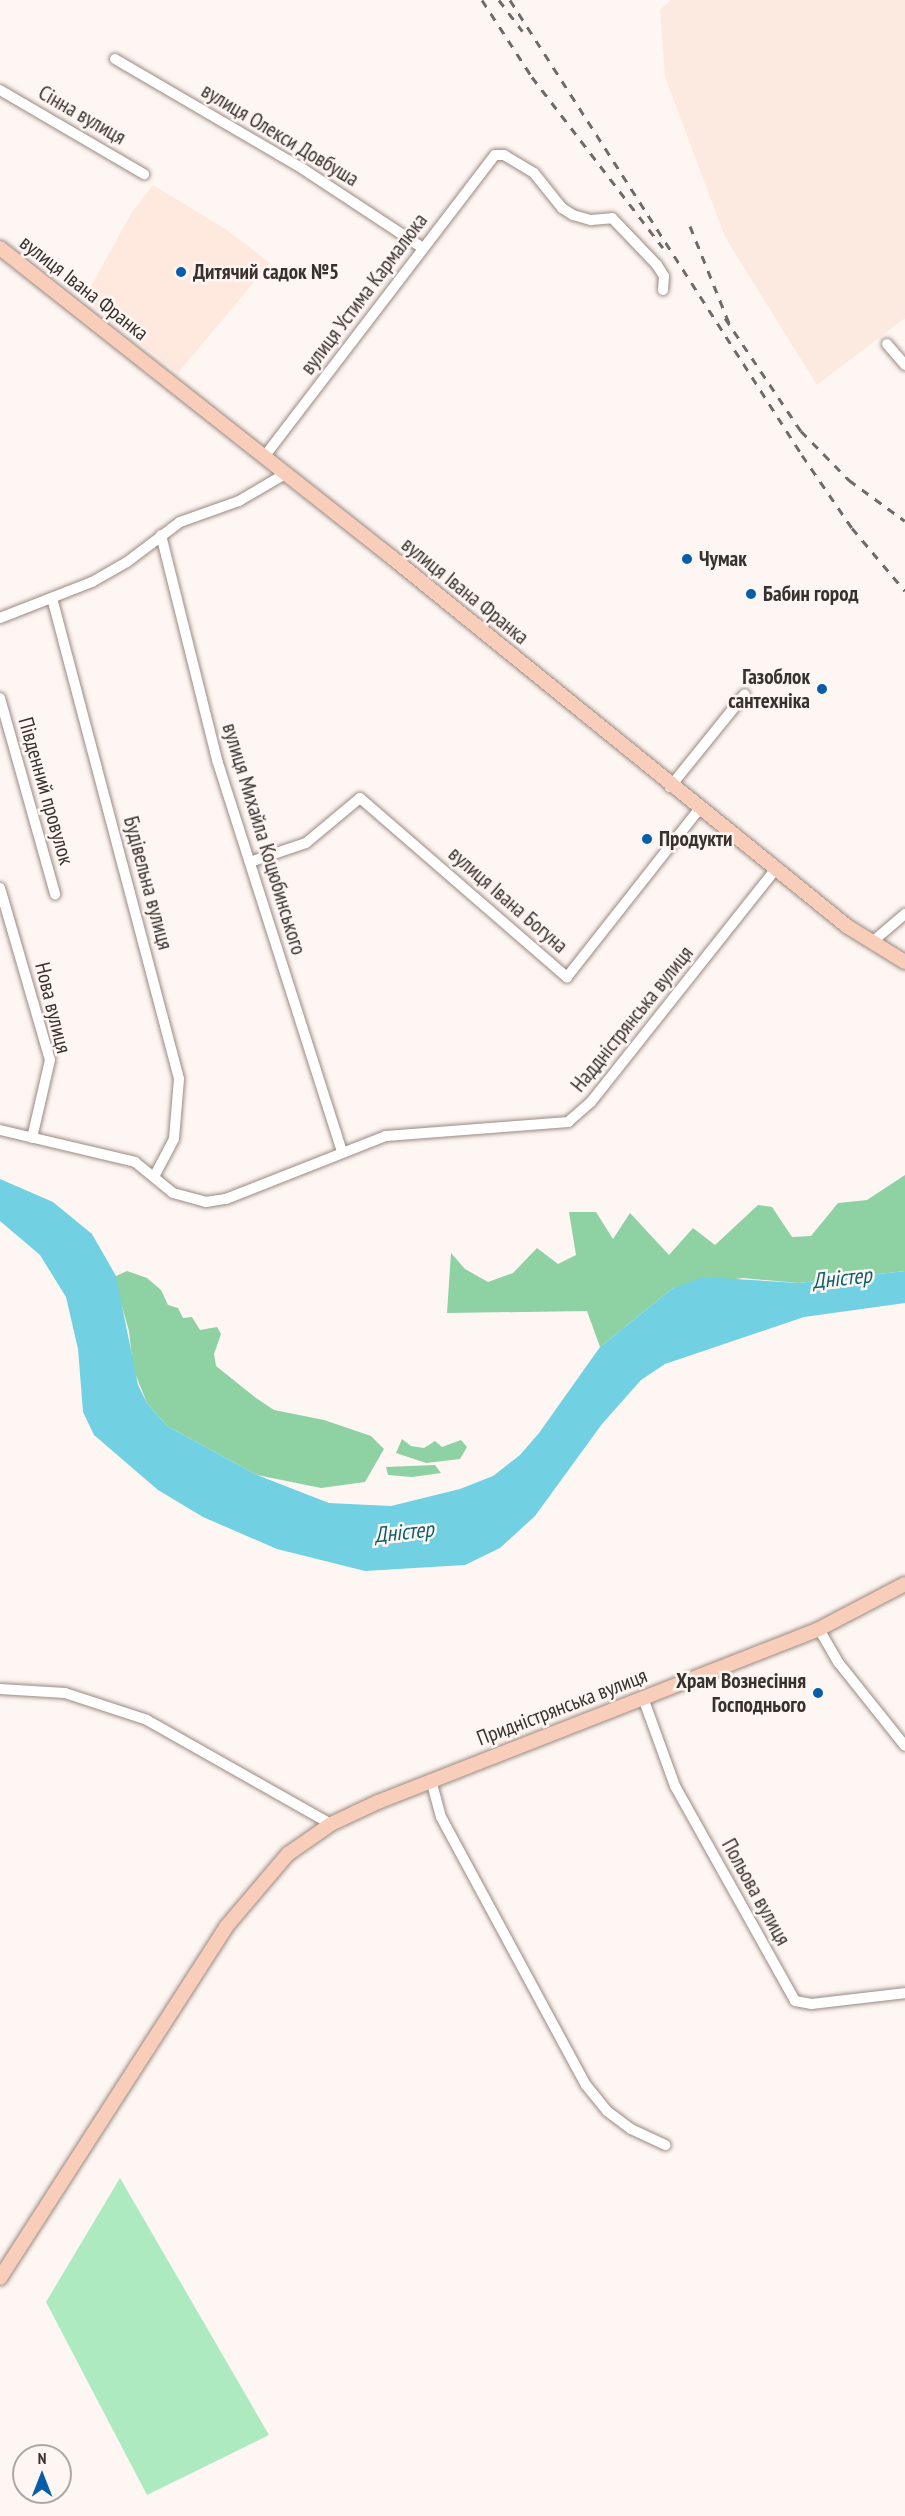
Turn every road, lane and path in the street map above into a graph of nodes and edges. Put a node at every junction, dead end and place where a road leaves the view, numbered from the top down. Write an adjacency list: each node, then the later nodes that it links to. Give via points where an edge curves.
1 (115, 59): 5 (street, вулиця Олекси Довбуша, via 303,169)
2 (0, 90): 3 (street, Сінна вулиця)
3 (144, 174)
4 (0, 248): 9 (main road, вулиця Івана Франка)
5 (423, 248): 6 (street, вулиця Устима Кармалюка, via 495,155 504,155 534,173 562,208 573,215 591,220 612,218 657,265 664,276); 9 (street, вулиця Устима Кармалюка)
6 (663, 290)
7 (887, 344): 8 (street)
8 (905, 366)
9 (264, 457): 10 (main road, вулиця Івана Франка)
10 (285, 474): 11 (street, via 239,501 180,522); 16 (main road, вулиця Івана Франка)
11 (161, 535): 12 (street, via 127,562); 18 (street, вулиця Михайла Коцюбинського, via 217,760)
12 (52, 598): 13 (street); 28 (street, Будівельна вулиця, via 179,1078 174,1139)
13 (0, 618)
14 (745, 694): 16 (street)
15 (0, 698): 21 (street, Південний провулок)
16 (670, 787): 17 (main road, вулиця Івана Франка)
17 (699, 809): 18 (street, вулиця Івана Богуна, via 567,977 360,798 306,843); 19 (main road, вулиця Івана Франка)
18 (250, 862): 27 (street, вулиця Михайла Коцюбинського)
19 (776, 869): 23 (main road, вулиця Івана Франка); 27 (street, Наддністрянська вулиця, via 591,1102 568,1122 414,1131)
20 (0, 888): 26 (street, Нова вулиця, via 50,1060)
21 (55, 894)
22 (905, 914): 23 (street)
23 (871, 943): 24 (main road, вулиця Івана Франка)
24 (905, 962)
25 (0, 1130): 26 (street)
26 (32, 1138): 28 (street, via 135,1162)
27 (342, 1151): 28 (street, Наддністрянська вулиця, via 226,1199 206,1202 173,1193)
28 (154, 1177)
29 (905, 1584): 30 (main road, Придністрянська вулиця)
30 (819, 1629): 32 (main road, Придністрянська вулиця); 33 (street, via 838,1662)
31 (0, 1689): 35 (street, via 65,1693 147,1720)
32 (643, 1698): 34 (main road, Придністрянська вулиця); 36 (street, Польова вулиця, via 675,1786 795,2001 812,2004)
33 (905, 1746)
34 (431, 1780): 35 (main road, Придністрянська вулиця); 37 (street, via 441,1817 586,2085 607,2111 631,2129)
35 (331, 1824): 38 (main road, Придністрянська вулиця, via 288,1854 226,1927)
36 (905, 1993)
37 (666, 2145)
38 (0, 2278)

